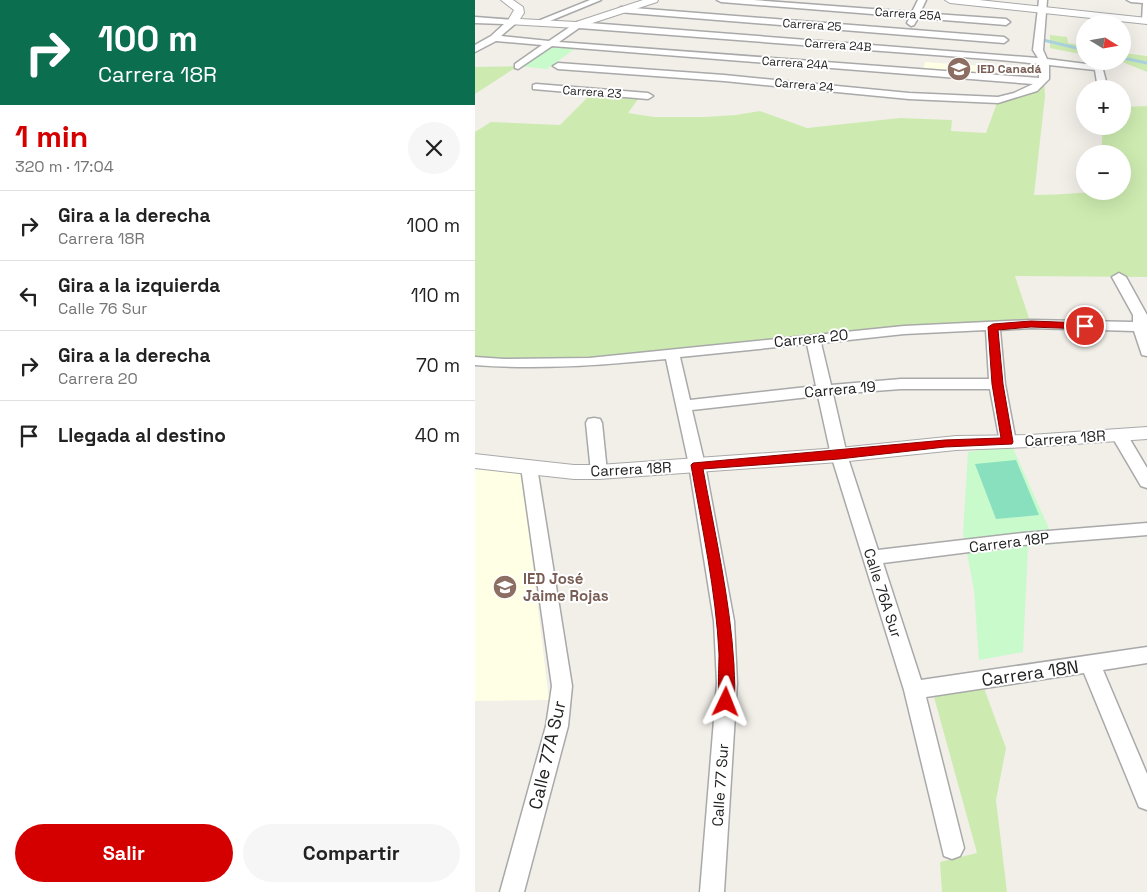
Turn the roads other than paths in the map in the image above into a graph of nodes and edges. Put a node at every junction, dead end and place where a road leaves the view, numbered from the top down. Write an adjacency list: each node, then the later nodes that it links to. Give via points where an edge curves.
1 (506, 0): 20 (street, via 519,9)
2 (575, 0): 10 (street)
3 (653, 0): 14 (street)
4 (721, 0): 11 (street, Carrera 25A)
5 (922, 0): 16 (street)
6 (950, 0): 9 (street)
7 (1131, 0): 8 (street)
8 (1147, 0): 19 (street)
9 (969, 1): 13 (street)
10 (593, 2): 22 (street)
11 (775, 2): 16 (street, Carrera 25A); 18 (street)
12 (1041, 5): 13 (street); 19 (street); 32 (street, via 1038,50)
13 (1009, 6): 21 (street)
14 (621, 10): 15 (street, Carrera 25); 23 (street)
15 (656, 13): 18 (street, Carrera 25); 26 (street)
16 (915, 15): 21 (street, Carrera 25A); 24 (street)
17 (475, 20): 20 (street)
18 (761, 21): 24 (street, Carrera 25); 30 (street)
19 (1147, 21)
20 (513, 22): 22 (street); 25 (street)
21 (1006, 22): 27 (street)
22 (537, 23): 23 (street)
23 (577, 25): 26 (street, Carrera 24B); 28 (street)
24 (907, 33): 27 (street, Carrera 25); 36 (street)
25 (494, 38): 28 (street, Carrera 24A); 31 (street)
26 (629, 40): 29 (street, Carrera 24A); 30 (street, Carrera 24A); 30 (street, Carrera 24B)
27 (1004, 40): 34 (street)
28 (551, 44): 29 (street, Carrera 24A); 33 (street)
29 (585, 47): 35 (street)
30 (741, 48): 36 (street, Carrera 24A); 36 (street, Carrera 24B); 37 (street)
31 (475, 49)
32 (1044, 62): 34 (street, Carrera 24B); 38 (street, Carrera 24B, via 1099,68); 39 (street)
33 (519, 66)
34 (999, 68): 36 (street, Carrera 24A); 36 (street, Carrera 24B); 39 (street, Carrera 24A)
35 (552, 71): 37 (street, Carrera 24); 40 (street, Carrera 23, via 536,87)
36 (891, 71): 37 (street, Carrera 24); 39 (street, Carrera 24, via 909,96 998,100 1034,89)
37 (723, 78)
38 (1101, 80)
39 (1042, 81)
40 (648, 96)
41 (1119, 277): 43 (street)
42 (993, 327): 43 (street, Carrera 20, via 1031,324); 44 (street, Carrera 20); 48 (street)
43 (1144, 327): 45 (street)
44 (813, 338): 46 (street, Carrera 20); 49 (street, Calle 76A Sur)
45 (1147, 352)
46 (672, 353): 47 (street, Carrera 20, via 589,362); 50 (street, Calle 77 Sur)
47 (475, 361)
48 (997, 384): 49 (street, Carrera 19, via 901,384); 54 (street)
49 (826, 390): 50 (street, Carrera 19); 55 (street, Calle 76A Sur)
50 (684, 406): 57 (street, Calle 77 Sur)
51 (595, 423): 59 (street)
52 (1147, 433): 53 (street, Carrera 18R)
53 (1119, 435): 54 (street, Carrera 18R); 60 (street)
54 (1008, 442): 55 (street, Carrera 18R, via 949,443)
55 (839, 455): 57 (street, Carrera 18R); 62 (street, Calle 76A Sur)
56 (475, 461): 58 (street, Carrera 18R)
57 (697, 465): 59 (street, Carrera 18R); 69 (street, Calle 77 Sur, via 724,621 727,683)
58 (529, 467): 59 (street, Carrera 18R); 68 (street, Calle 77A Sur, via 562,686 557,726)
59 (599, 472)
60 (1147, 482)
61 (1147, 529): 62 (street, Carrera 18P)
62 (871, 558): 65 (street, Calle 76A Sur)
63 (1147, 656): 64 (street, Carrera 18N)
64 (1090, 664): 65 (street, Carrera 18N); 66 (street)
65 (914, 690): 67 (street, Calle 76A Sur)
66 (1147, 800)
67 (952, 848)
68 (512, 892)
69 (712, 892)

